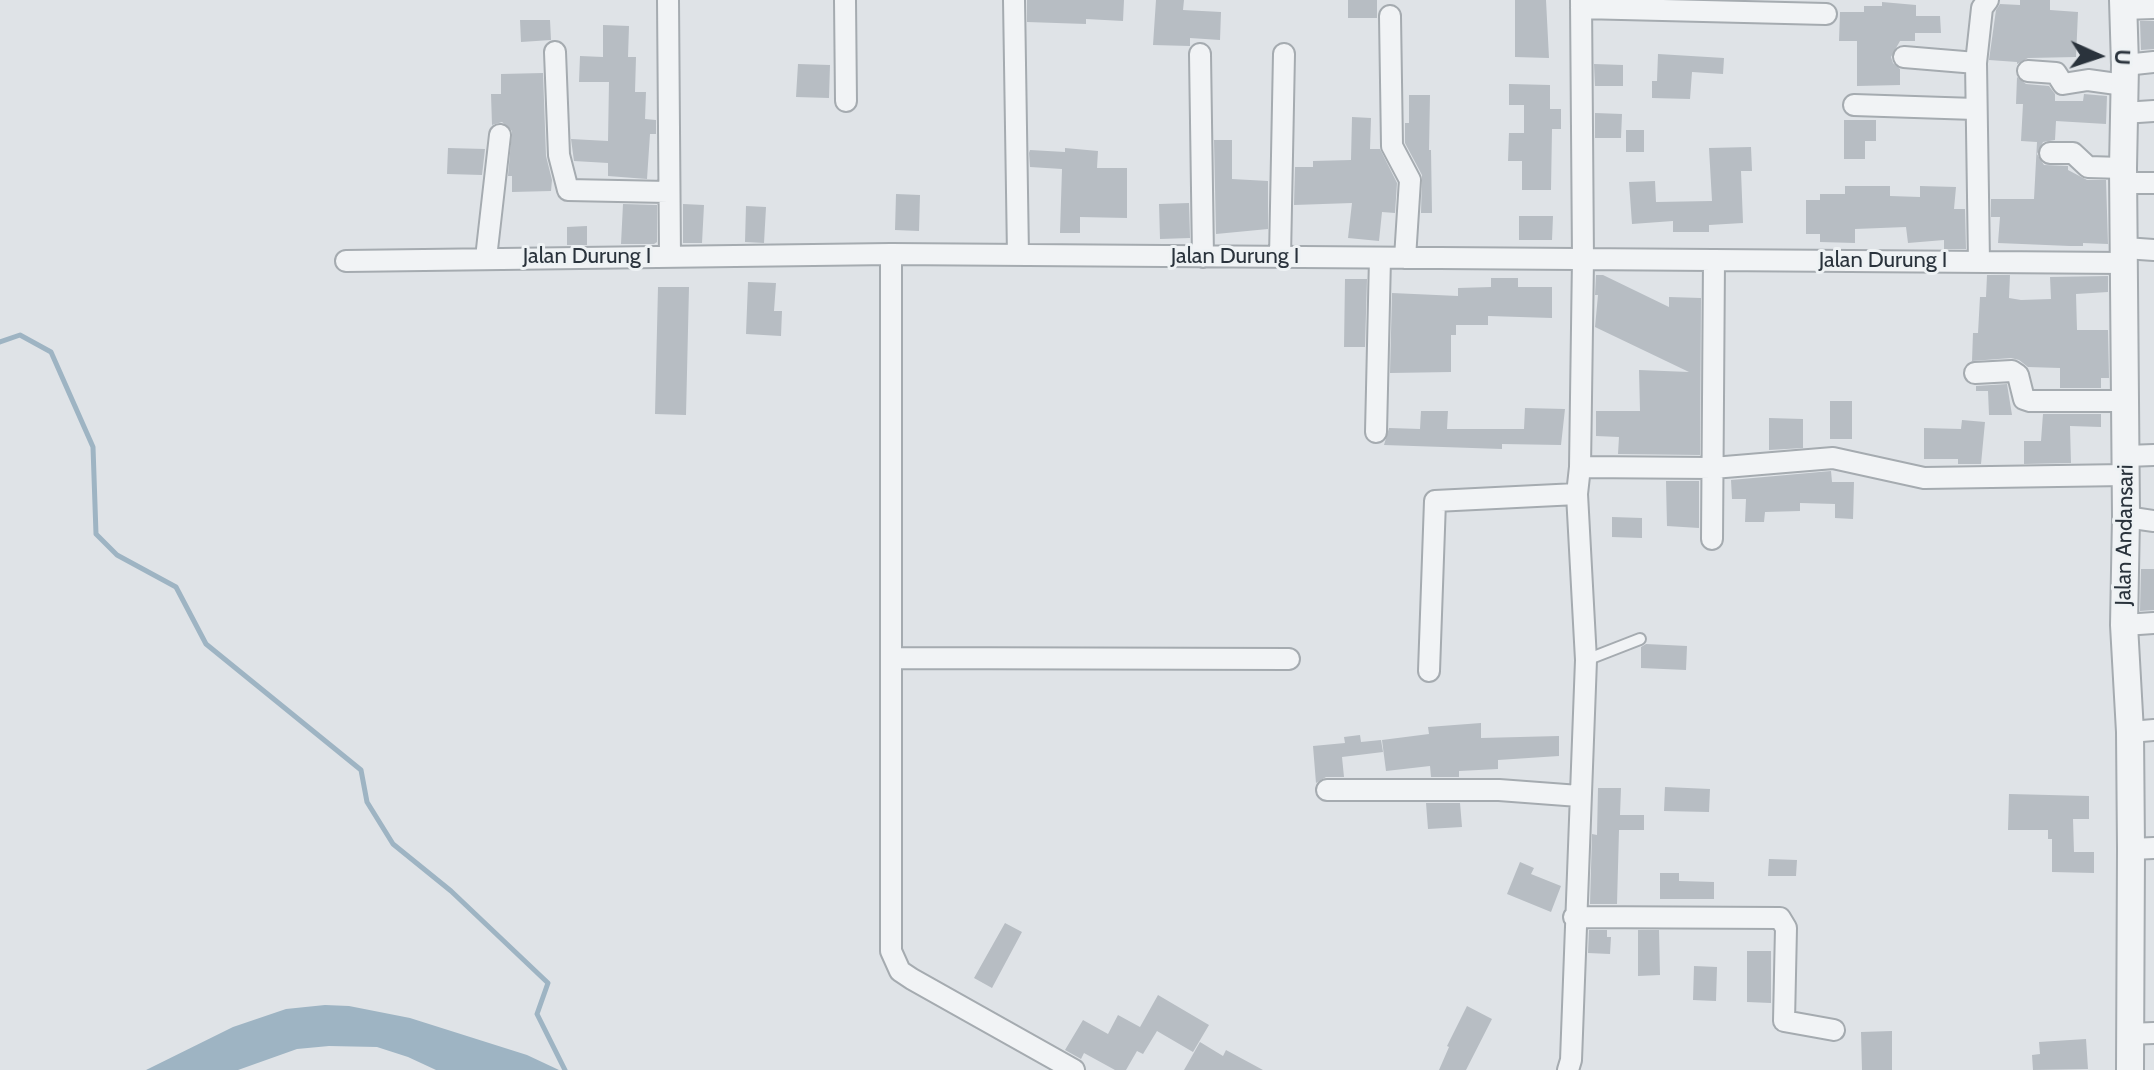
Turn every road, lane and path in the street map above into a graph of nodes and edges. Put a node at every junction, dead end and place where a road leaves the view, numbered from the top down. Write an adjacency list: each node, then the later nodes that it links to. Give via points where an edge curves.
1 (668, 0): 28 (street)
2 (845, 0): 19 (street)
3 (1014, 0): 31 (street)
4 (1988, 0): 16 (street, via 1982,8)
5 (1581, 4): 7 (street); 39 (street)
6 (2123, 4): 8 (street); 18 (street, Jalan Andansari)
7 (1690, 6): 9 (street)
8 (2154, 8)
9 (1826, 14)
10 (1390, 16): 38 (street, via 1392,146 1410,180)
11 (555, 52): 28 (street, via 559,155 568,190)
12 (1200, 54): 34 (street)
13 (1284, 54): 35 (street)
14 (1904, 57): 16 (street)
15 (2154, 62): 18 (street)
16 (1976, 63): 21 (street)
17 (2028, 71): 18 (street, via 2056,73 2063,84)
18 (2125, 75): 23 (street, Jalan Andansari)
19 (846, 101)
20 (1854, 105): 21 (street)
21 (1975, 109): 42 (street)
22 (2154, 111): 23 (street)
23 (2123, 113): 26 (street, Jalan Andansari)
24 (500, 135): 36 (street)
25 (2050, 153): 26 (street, via 2073,153 2088,167)
26 (2123, 176): 27 (street); 32 (street, Jalan Andansari)
27 (2154, 183)
28 (668, 192): 33 (street)
29 (2154, 250): 32 (street, Jalan Durung I)
30 (891, 254): 31 (street, Jalan Durung I); 33 (street, Jalan Durung I); 57 (street)
31 (1018, 255): 34 (street, Jalan Durung I)
32 (2124, 255): 42 (street, Jalan Durung I); 44 (street, Jalan Andansari)
33 (670, 257): 36 (street, Jalan Durung I)
34 (1203, 257): 35 (street, Jalan Durung I)
35 (1280, 257): 37 (street, Jalan Durung I)
36 (486, 258): 41 (street, Jalan Durung I)
37 (1380, 258): 38 (street, Jalan Durung I); 45 (street)
38 (1405, 258): 39 (street, Jalan Durung I)
39 (1583, 259): 40 (street, Jalan Durung I); 48 (street)
40 (1714, 260): 42 (street, Jalan Durung I); 49 (street)
41 (346, 261)
42 (1979, 262)
43 (1975, 373): 44 (street, via 2012,371 2024,399 2030,401)
44 (2123, 401): 47 (street, Jalan Andansari)
45 (1376, 432)
46 (2154, 455): 47 (street)
47 (2126, 465): 49 (street, via 1924,478 1833,458); 51 (street, Jalan Andansari)
48 (1580, 467): 49 (street); 50 (street)
49 (1713, 468): 53 (street)
50 (1577, 494): 59 (street); 60 (street, via 1435,501)
51 (2126, 517): 52 (street); 55 (street, Jalan Andansari)
52 (2154, 521)
53 (1712, 539)
54 (2154, 623): 55 (street)
55 (2124, 625): 61 (street, Jalan Andansari)
56 (1640, 639): 59 (lane)
57 (891, 658): 58 (street); 68 (street, via 895,962 912,979)
58 (1289, 659)
59 (1586, 660): 63 (street)
60 (1429, 671)
61 (2142, 731): 64 (street, Jalan Andansari)
62 (1327, 790): 63 (street, via 1499,790)
63 (1579, 796): 65 (street)
64 (2143, 848): 67 (street, Jalan Andansari)
65 (1574, 917): 66 (street, via 1780,918 1786,928 1784,1021); 69 (street)
66 (1834, 1030)
67 (2141, 1033): 70 (street, Jalan Andansari)
68 (1074, 1070)
69 (1568, 1070)
70 (2130, 1070)

